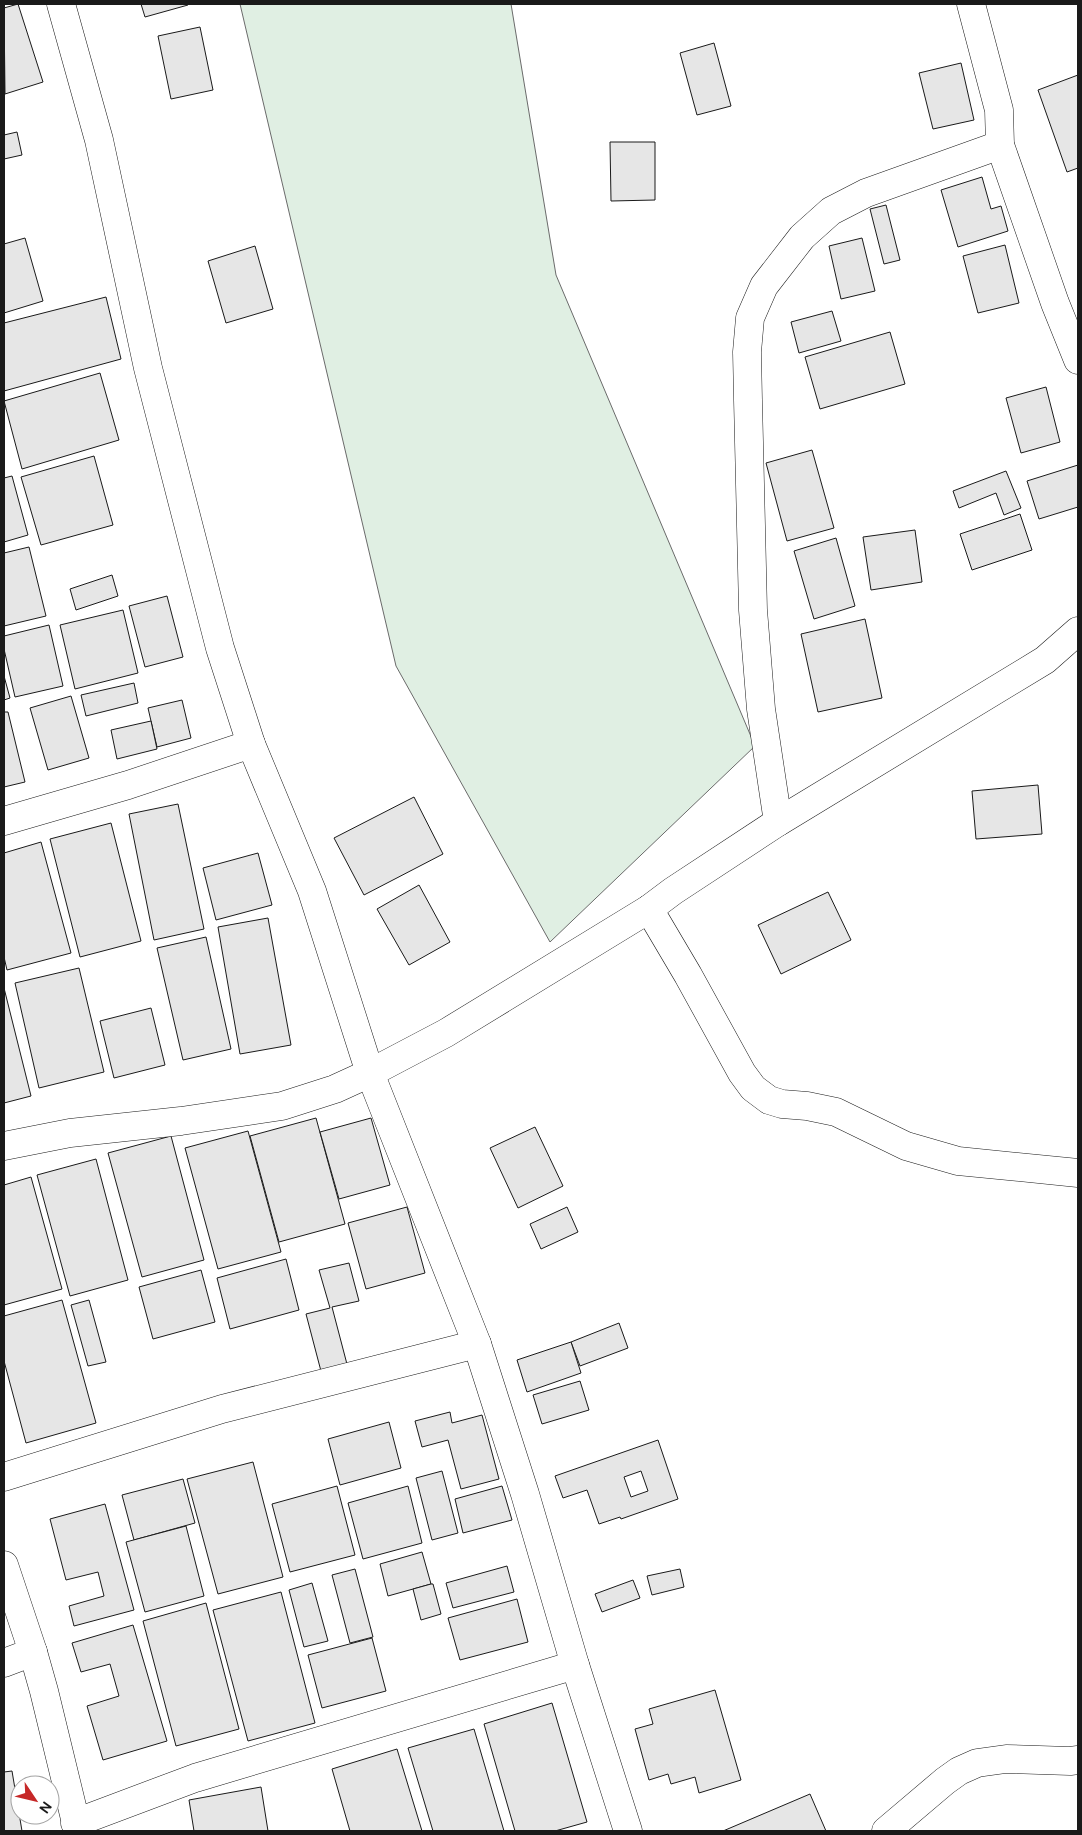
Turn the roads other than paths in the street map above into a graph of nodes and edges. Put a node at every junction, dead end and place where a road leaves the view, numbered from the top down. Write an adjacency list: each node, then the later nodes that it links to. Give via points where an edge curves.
1 (61, 4): 6 (street, via 99,140 148,368 220,648)
2 (971, 4): 3 (street, via 999,110)
3 (1000, 145): 4 (street, via 1055,304); 8 (street, via 866,193 831,211 802,237 764,286 750,318 747,352 753,610 761,709)
4 (1078, 360)
5 (1078, 631): 8 (street, via 1046,660)
6 (251, 744): 7 (street, via 128,785); 10 (street, via 312,891)
7 (4, 821)
8 (778, 822): 9 (street)
9 (649, 909): 10 (street, via 446,1033); 12 (street, via 742,1074 753,1088 770,1100 836,1112 906,1146 958,1161)
10 (370, 1074): 11 (street, via 335,1090 282,1106 70,1133); 13 (street)
11 (4, 1146)
12 (1078, 1172)
13 (477, 1344): 14 (street, via 222,1409); 18 (street)
14 (4, 1477)
15 (4, 1565): 16 (street)
16 (33, 1652): 17 (street); 20 (street)
17 (4, 1663)
18 (575, 1665): 20 (street, via 195,1778); 21 (street)
19 (1078, 1760): 22 (street, via 1006,1759 977,1764 945,1781)
20 (77, 1827)
21 (628, 1831)
22 (886, 1831)

